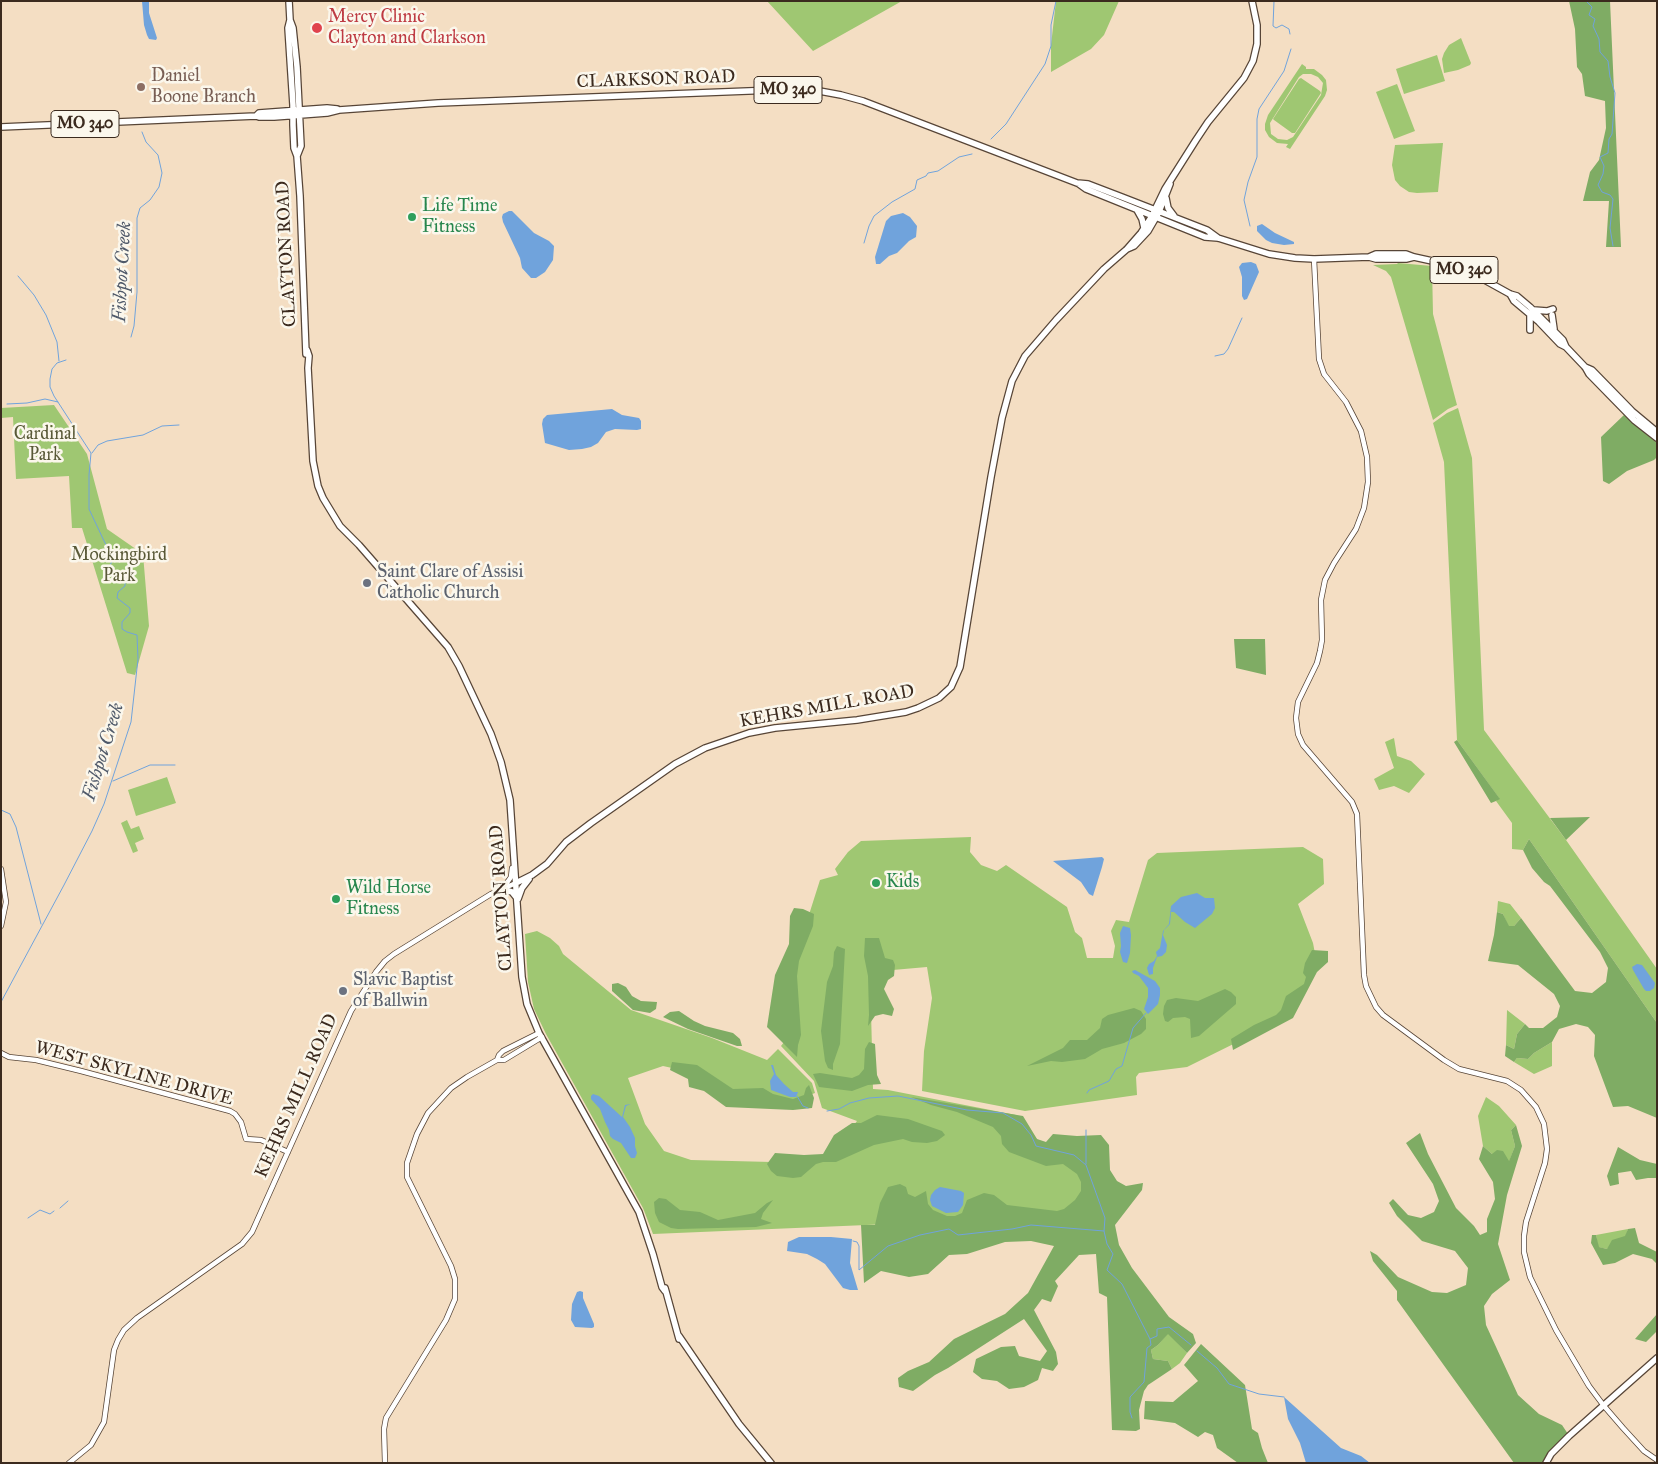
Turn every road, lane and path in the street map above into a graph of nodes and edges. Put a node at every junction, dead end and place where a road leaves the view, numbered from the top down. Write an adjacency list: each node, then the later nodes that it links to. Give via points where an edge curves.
1 (289, 1): 3 (main road, CLAYTON ROAD, via 288,28)
2 (1252, 1): 11 (main road, KEHRS MILL ROAD, via 1257,25 1253,61 1244,78 1208,122)
3 (296, 96): 4 (main road); 5 (main road, CLAYTON ROAD); 6 (main road)
4 (312, 112): 5 (main road, CLARKSON ROAD / MO 340); 9 (main road, via 303,122); 12 (main road, CLARKSON ROAD / MO 340, via 459,102 823,91 863,101)
5 (296, 113): 6 (main road, CLARKSON ROAD / MO 340); 8 (main road, CLAYTON ROAD); 9 (main road, CLAYTON ROAD)
6 (280, 114): 7 (main road, CLARKSON ROAD / MO 340, via 259,118); 8 (main road)
7 (1, 127)
8 (293, 129): 10 (main road, CLAYTON ROAD)
9 (300, 132): 10 (main road, CLAYTON ROAD, via 301,146)
10 (297, 156): 29 (main road, CLAYTON ROAD, via 306,363 315,474 323,498 344,530 441,638 459,666 486,721 501,762 512,816)
11 (1170, 182): 13 (main road, KEHRS MILL ROAD); 15 (main road, KEHRS MILL ROAD)
12 (1078, 183): 14 (main road, CLARKSON ROAD / MO 340); 15 (main road, CLARKSON ROAD / MO 340)
13 (1166, 197): 15 (main road, KEHRS MILL ROAD); 17 (main road)
14 (1137, 210): 16 (main road, CLARKSON ROAD / MO 340); 18 (main road)
15 (1157, 211): 16 (main road, KEHRS MILL ROAD); 17 (main road, CLARKSON ROAD / MO 340)
16 (1154, 217): 18 (main road, KEHRS MILL ROAD); 19 (main road, CLARKSON ROAD / MO 340, via 1205,237); 20 (main road, KEHRS MILL ROAD, via 1141,240)
17 (1175, 218): 19 (main road, CLARKSON ROAD / MO 340, via 1207,230)
18 (1144, 228): 20 (main road, KEHRS MILL ROAD)
19 (1218, 238): 21 (main road, CLARKSON ROAD / MO 340, via 1269,254)
20 (1127, 249): 31 (main road, KEHRS MILL ROAD, via 1056,320 1026,356 1012,381 991,477 960,667 946,693 906,712 775,728 704,748 675,764 566,842 547,864)
21 (1314, 259): 22 (main road, CLARKSON ROAD / MO 340, via 1406,254 1462,269 1486,280); 40 (street, via 1319,359 1324,374 1357,422 1366,450 1368,482 1364,508 1356,529 1325,580 1321,600 1321,646 1317,663 1298,702 1296,718 1300,740 1356,809 1364,975 1376,1007 1386,1018 1449,1064 1501,1078 1517,1087 1541,1115 1547,1149 1526,1222 1526,1264 1556,1330)
22 (1532, 312): 23 (main road); 24 (main road, CLARKSON ROAD / MO 340); 24 (main road, via 1552,312); 25 (main road, CLARKSON ROAD / MO 340)
23 (1530, 330)
24 (1554, 331): 25 (main road, CLARKSON ROAD / MO 340)
25 (1566, 347): 26 (main road, CLARKSON ROAD / MO 340)
26 (1585, 366): 27 (main road, CLARKSON ROAD / MO 340); 28 (main road, CLARKSON ROAD / MO 340, via 1589,374)
27 (1657, 432)
28 (1657, 438)
29 (515, 865): 31 (main road, via 522,875); 32 (main road, CLAYTON ROAD); 33 (street)
30 (1, 869): 35 (street, via 6,897)
31 (532, 875): 32 (main road, KEHRS MILL ROAD); 34 (main road)
32 (516, 883): 33 (street, KEHRS MILL ROAD); 34 (main road, CLAYTON ROAD)
33 (502, 889): 34 (main road, via 512,892); 38 (street, KEHRS MILL ROAD, via 397,952 376,972 351,1011)
34 (517, 901): 36 (main road, CLAYTON ROAD, via 524,991)
35 (1, 926)
36 (540, 1035): 41 (main road, CLAYTON ROAD, via 640,1212 680,1342); 44 (street, via 504,1060 497,1060 451,1088 424,1120 406,1163 406,1177 452,1266 455,1294 448,1318 385,1421)
37 (1, 1053): 38 (street, WEST SKYLINE DRIVE, via 230,1111 241,1122 246,1139 261,1140)
38 (288, 1152): 43 (street, KEHRS MILL ROAD, via 252,1232 242,1244 124,1330 114,1350 104,1422 90,1445)
39 (1657, 1358): 40 (main road)
40 (1604, 1406): 42 (street, via 1644,1451); 47 (main road, via 1564,1440)
41 (762, 1454): 45 (main road, CLAYTON ROAD); 46 (main road, CLAYTON ROAD)
42 (1657, 1460)
43 (70, 1463)
44 (385, 1463)
45 (766, 1463)
46 (771, 1463)
47 (1546, 1463)

